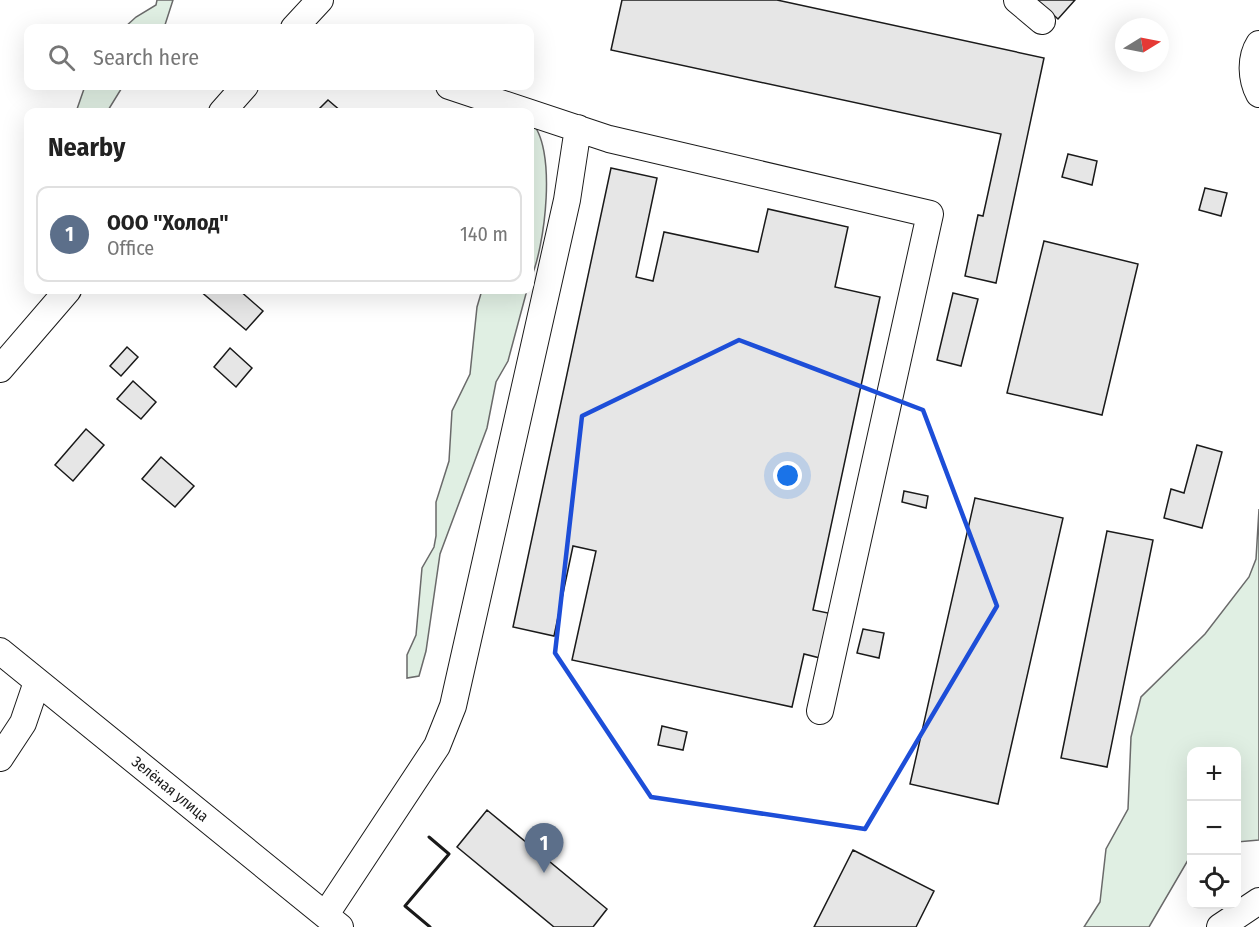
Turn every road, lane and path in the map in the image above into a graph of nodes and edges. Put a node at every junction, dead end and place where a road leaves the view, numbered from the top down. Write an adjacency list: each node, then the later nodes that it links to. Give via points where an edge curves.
1 (320, 0): 4 (street)
2 (1017, 0): 3 (street)
3 (1042, 21)
4 (298, 24)
5 (1259, 44): 8 (street, via 1253,53 1254,85)
6 (241, 90): 9 (street)
7 (461, 90): 10 (street)
8 (1259, 94)
9 (226, 108)
10 (517, 108)
11 (534, 114): 12 (street)
12 (578, 128): 17 (street, via 609,139 930,214); 21 (street, via 560,233 453,706 437,746)
13 (65, 294): 14 (street)
14 (0, 369)
15 (0, 651): 16 (street, Зелёная улица)
16 (37, 682): 18 (street); 19 (street, via 24,723); 21 (street, Зелёная улица)
17 (820, 711)
18 (0, 729)
19 (0, 758)
20 (1259, 902): 23 (street)
21 (333, 921)
22 (1259, 925): 23 (street)
23 (1222, 926)

